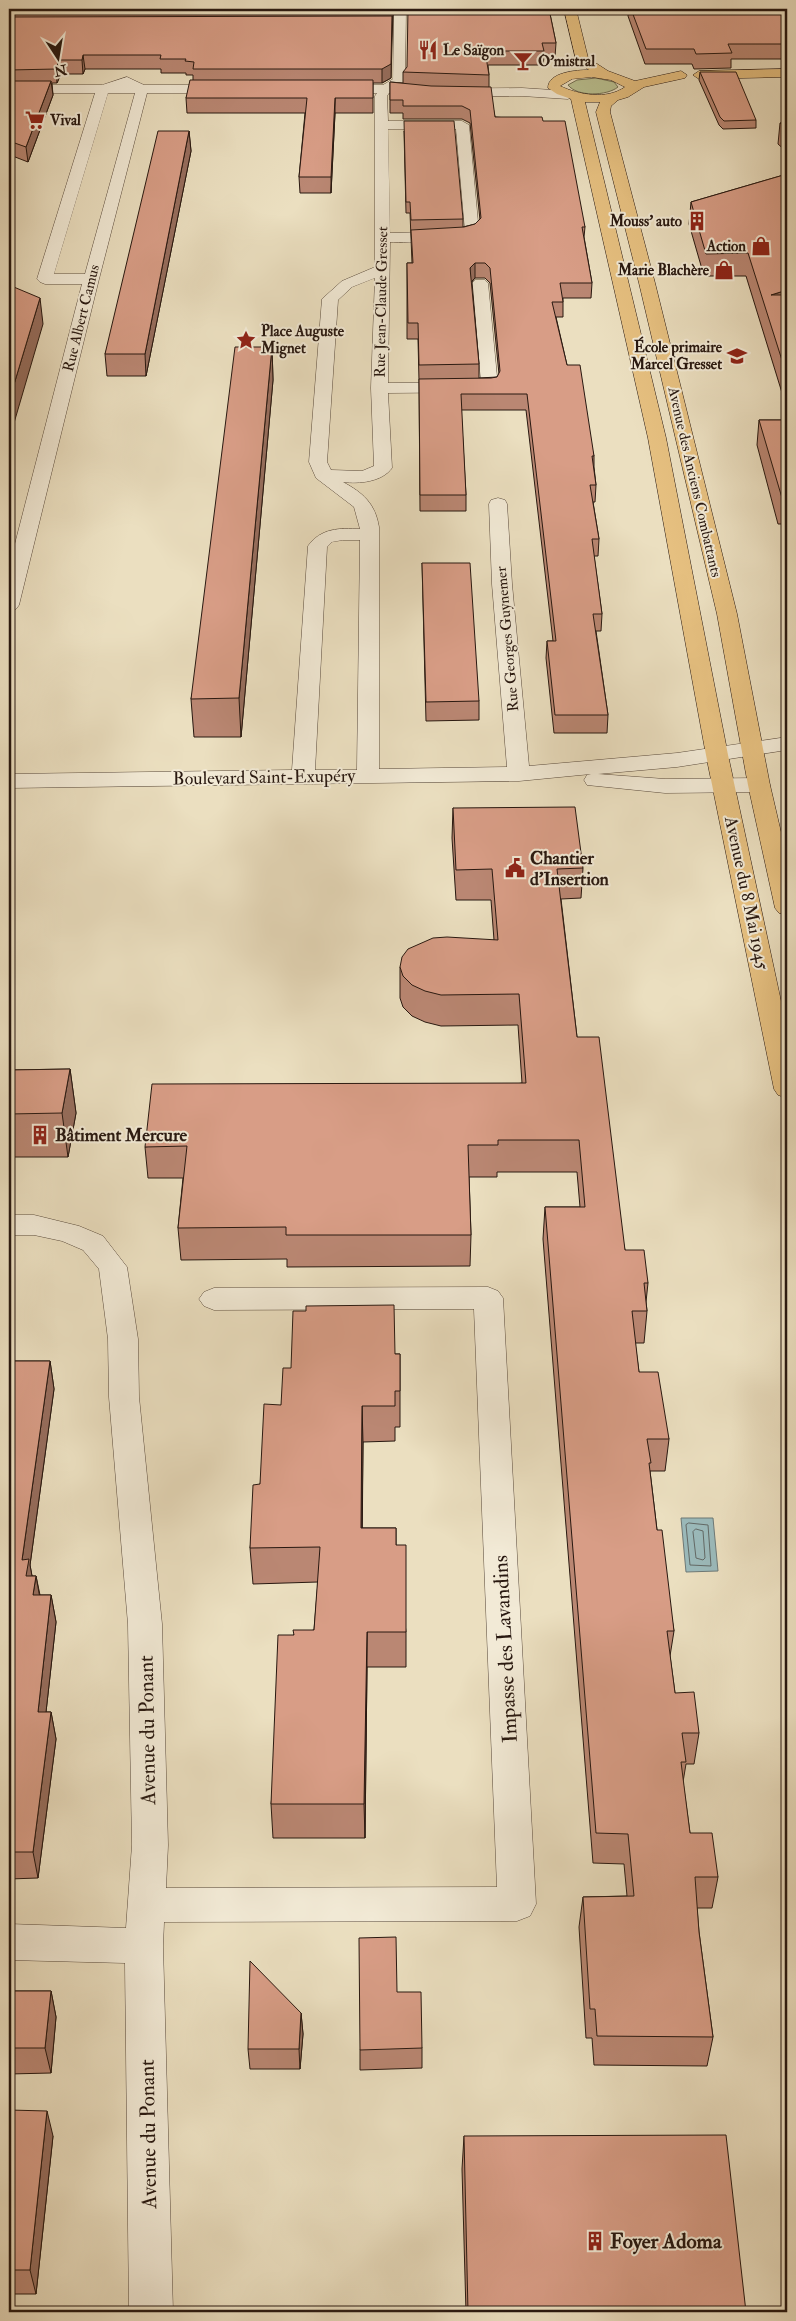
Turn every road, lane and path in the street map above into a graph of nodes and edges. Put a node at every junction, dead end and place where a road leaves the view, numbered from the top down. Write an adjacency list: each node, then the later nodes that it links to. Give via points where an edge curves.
1 (400, 9): 9 (street, via 396,23)
2 (570, 9): 3 (main road)
3 (582, 60): 5 (main road); 7 (main road)
4 (787, 73): 6 (main road)
5 (608, 75): 6 (main road); 7 (main road); 12 (main road, via 627,81)
6 (681, 75): 12 (main road)
7 (566, 77): 8 (street); 17 (main road, via 554,84 554,88)
8 (546, 78)
9 (404, 80): 16 (street); 16 (street, via 320,85)
10 (127, 81): 11 (street); 14 (street); 15 (street); 15 (street, via 237,85)
11 (9, 82)
12 (631, 87): 18 (main road, via 629,91)
13 (9, 89): 14 (street)
14 (103, 89): 15 (street); 22 (street, via 45,279)
15 (142, 89): 22 (street, Rue Albert Camus)
16 (386, 89): 17 (street, via 414,93 522,92); 19 (street, Rue Jean-Claude Gresset, via 381,96)
17 (573, 96): 18 (main road); 34 (main road, Avenue des Anciens Combattants, via 657,438)
18 (614, 96): 33 (main road, Avenue des Anciens Combattants, via 603,112 727,614)
19 (381, 125): 20 (street, Rue Jean-Claude Gresset); 20 (street, via 462,125 472,229 472,233 463,236)
20 (382, 238): 21 (street, Rue Jean-Claude Gresset)
21 (383, 269): 24 (street); 25 (street, Rue Jean-Claude Gresset)
22 (91, 279): 30 (street, Rue Albert Camus)
23 (480, 283): 26 (street, via 490,388)
24 (347, 284): 25 (street, via 361,284); 27 (street, via 330,299 318,462)
25 (382, 291): 26 (street, Rue Jean-Claude Gresset)
26 (379, 388): 27 (street, Rue Jean-Claude Gresset, via 383,468 374,475 354,478)
27 (322, 474): 29 (street, via 361,503 367,514)
28 (498, 504): 35 (street, Rue Georges Guynemer)
29 (370, 535): 36 (street); 37 (street, via 343,534 325,538 318,546)
30 (16, 548): 31 (street, Rue Albert Camus)
31 (9, 605)
32 (787, 743): 33 (street, Boulevard Saint-Exupéry)
33 (752, 749): 34 (street, Boulevard Saint-Exupéry); 40 (main road, Avenue des Anciens Combattants)
34 (717, 754): 35 (street, Boulevard Saint-Exupéry); 39 (main road, Avenue des Anciens Combattants)
35 (519, 774): 36 (street, Boulevard Saint-Exupéry); 39 (street, Boulevard Saint-Exupéry, via 657,785)
36 (368, 776): 37 (street, Boulevard Saint-Exupéry)
37 (303, 777): 38 (street, Boulevard Saint-Exupéry)
38 (9, 780)
39 (723, 785): 40 (street, Boulevard Saint-Exupéry); 42 (main road, Avenue du 8 Mai 1945)
40 (759, 785): 41 (main road, Avenue du 8 Mai 1945)
41 (787, 908)
42 (787, 1089)
43 (9, 1225): 45 (street, Avenue du Ponant, via 34,1225 69,1233 93,1243 113,1267 123,1339 124,1397 145,1624 150,1845)
44 (214, 1299): 45 (street, Impasse des Lavandins, via 488,1298 517,1904)
45 (146, 1905): 47 (street, Avenue du Ponant)
46 (9, 1942): 47 (street)
47 (144, 1946): 48 (street, Avenue du Ponant)
48 (151, 2312)

